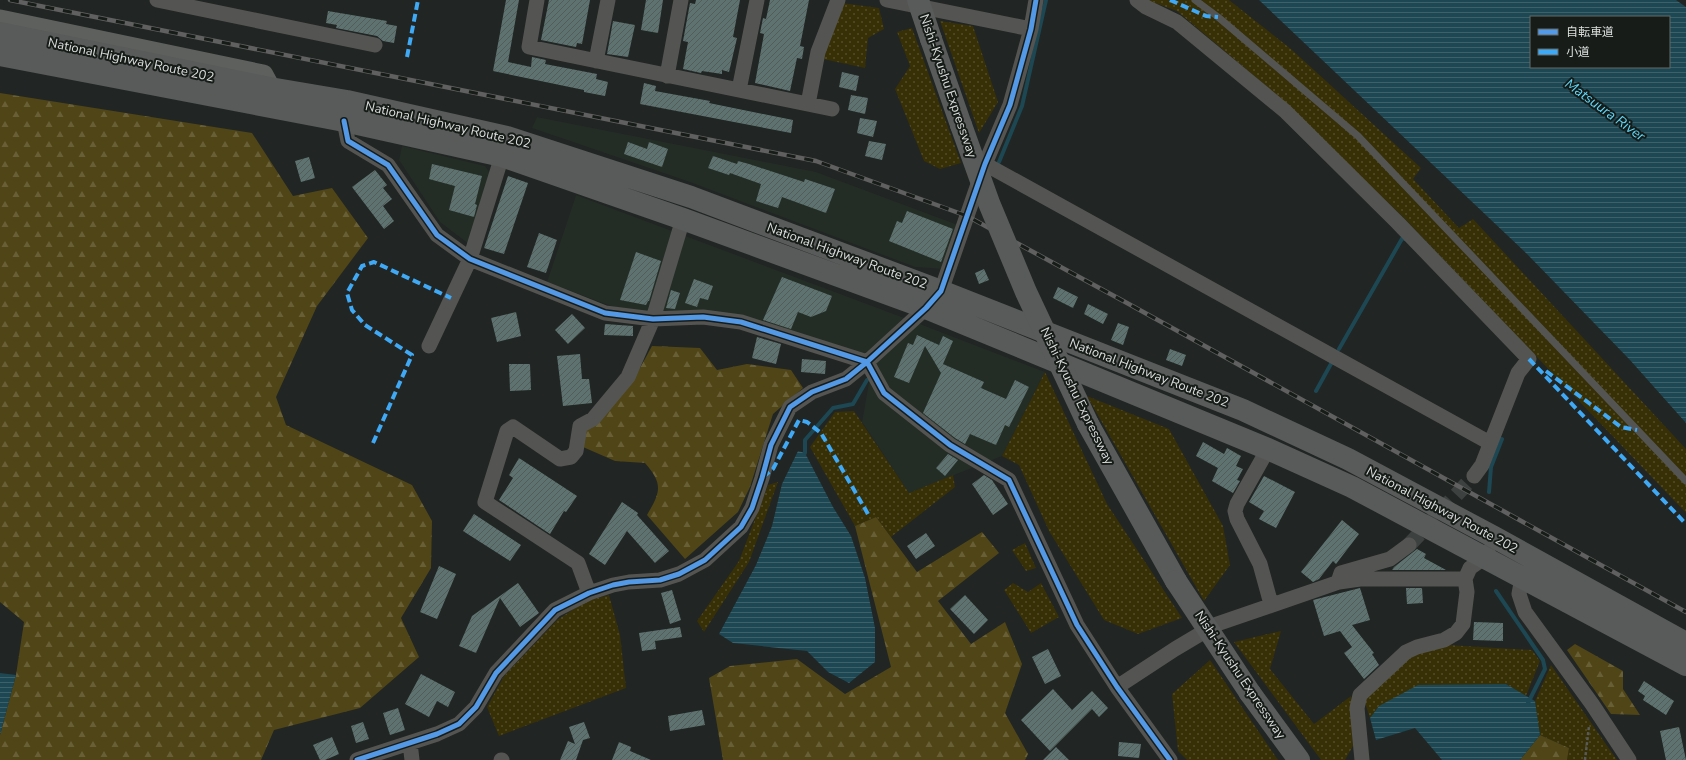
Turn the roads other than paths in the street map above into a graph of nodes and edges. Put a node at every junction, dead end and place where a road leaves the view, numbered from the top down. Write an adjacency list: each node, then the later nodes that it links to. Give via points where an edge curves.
1 (537, 0): 17 (street, via 529,47)
2 (608, 0): 17 (street)
3 (681, 0): 18 (street)
4 (757, 0): 20 (street)
5 (838, 0): 21 (street, via 818,52)
6 (887, 0): 13 (street)
7 (918, 0): 52 (highway, Nishi-Kyushu Expressway, bridge, via 960,125 990,203 1026,292 1088,424 1176,581 1250,693)
8 (1036, 0): 13 (street)
9 (1137, 0): 33 (street, via 1177,22 1285,111 1530,359 1518,373)
10 (1195, 0): 36 (lane, via 1358,136)
11 (167, 1): 15 (street)
12 (0, 20): 19 (main road, via 264,75)
13 (1031, 29): 25 (street, via 1010,105)
14 (0, 33): 19 (highway, National Highway Route 202)
15 (375, 45)
16 (0, 55): 23 (highway, National Highway Route 202)
17 (596, 61): 18 (street)
18 (667, 76): 20 (street)
19 (270, 88): 28 (highway, National Highway Route 202, via 347,101 507,137 691,197)
20 (739, 90): 21 (street)
21 (808, 104): 22 (street)
22 (832, 109)
23 (344, 121): 24 (highway, National Highway Route 202); 27 (street, via 348,141 388,165 437,235)
24 (502, 156): 26 (highway, National Highway Route 202); 27 (street)
25 (985, 164): 28 (street); 33 (street)
26 (683, 219): 29 (highway, National Highway Route 202); 30 (street)
27 (470, 259): 30 (street, via 605,313); 31 (street)
28 (941, 291): 29 (street); 37 (highway, National Highway Route 202, via 1243,410 1348,459)
29 (926, 308): 32 (street); 34 (highway, National Highway Route 202)
30 (653, 319): 32 (street, via 703,317 741,322); 43 (street, via 628,377 593,419 580,426 576,451 571,457 560,459 513,428 507,431 485,502 578,563)
31 (429, 346)
32 (867, 362): 43 (street, via 846,379 812,392 790,406 770,445 752,508 741,527 705,560 679,574 660,580 629,582); 47 (street, via 884,393 950,445 1009,480 1077,625)
33 (1490, 443): 35 (street, via 1482,465)
34 (1268, 449): 39 (highway, National Highway Route 202, via 1352,487); 44 (street, via 1236,504 1235,511 1260,564)
35 (1474, 476)
36 (1686, 481)
37 (1494, 537): 39 (street); 45 (highway, National Highway Route 202)
38 (1409, 545): 42 (street, via 1390,559 1341,573)
39 (1484, 558): 40 (highway, National Highway Route 202); 41 (street, via 1470,568)
40 (1522, 578): 46 (highway, National Highway Route 202); 54 (street, via 1518,594 1525,612 1592,704)
41 (1465, 579): 42 (street, via 1360,579); 53 (street, via 1467,592 1464,624 1456,633 1444,640 1406,652 1360,695 1357,708)
42 (1339, 582): 44 (street)
43 (589, 593): 48 (street, via 555,610 496,673 476,707 458,724)
44 (1271, 604): 47 (street, via 1217,624)
45 (1686, 643)
46 (1686, 665)
47 (1117, 687): 49 (street)
48 (410, 743): 50 (street); 51 (street)
49 (1166, 758)
50 (357, 760)
51 (412, 760)
52 (1299, 760)
53 (1362, 760)
54 (1628, 760)

